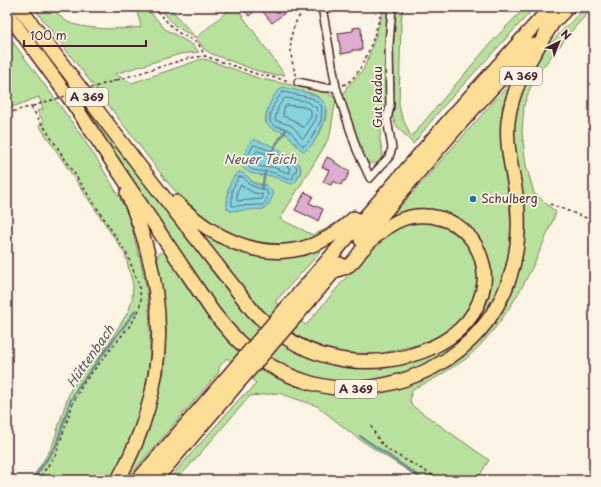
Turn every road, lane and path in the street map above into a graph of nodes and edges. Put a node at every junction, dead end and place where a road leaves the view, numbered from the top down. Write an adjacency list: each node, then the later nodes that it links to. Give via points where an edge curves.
1 (19, 7): 17 (highway, A 369)
2 (153, 7): 11 (path, via 177,32 198,43)
3 (307, 7): 12 (path, via 299,16 291,36 290,58)
4 (322, 7): 13 (street, Gut Radau)
5 (383, 7): 13 (path, via 362,65 352,80)
6 (392, 7): 13 (street, Gut Radau, via 389,44 390,106 387,119 392,148 388,157 370,178 357,150)
7 (551, 7): 18 (highway, A 369)
8 (568, 7): 10 (highway, A 369)
9 (7, 13): 16 (highway, A 369)
10 (552, 24): 16 (highway, A 369, via 523,72 510,112 508,135 517,201 518,230 516,257 507,285 494,312 468,343 437,366 411,378 367,388 336,388 294,377 254,355 213,312); 21 (highway, A 369, via 490,90)
11 (205, 56): 12 (path, via 257,74); 14 (path, bridge, via 189,58)
12 (298, 82): 13 (street, via 325,88)
13 (336, 87)
14 (32, 106): 15 (path); 25 (path, via 128,254 141,299 132,323 78,393 56,454)
15 (7, 113)
16 (114, 164): 26 (highway, via 136,216 149,257 158,319 157,361 151,400 138,440)
17 (138, 164): 18 (highway, A 369, via 179,206 201,223 239,244 261,251 290,251 321,243 342,230 367,205); 21 (highway, via 253,311 285,338 314,352 344,360 379,361 401,358 431,348 453,334 469,319 480,300 484,279 481,257 466,233 452,223 426,216 409,217 394,223 376,236 349,265)
18 (378, 202): 22 (highway, A 369)
19 (550, 204): 20 (path)
20 (594, 221)
21 (335, 271): 22 (highway, A 369)
22 (299, 303): 24 (highway, A 369, bridge)
23 (371, 426): 29 (path, via 381,445)
24 (173, 450): 27 (highway); 28 (highway)
25 (38, 480)
26 (118, 480)
27 (138, 480)
28 (155, 480)
29 (441, 480)

